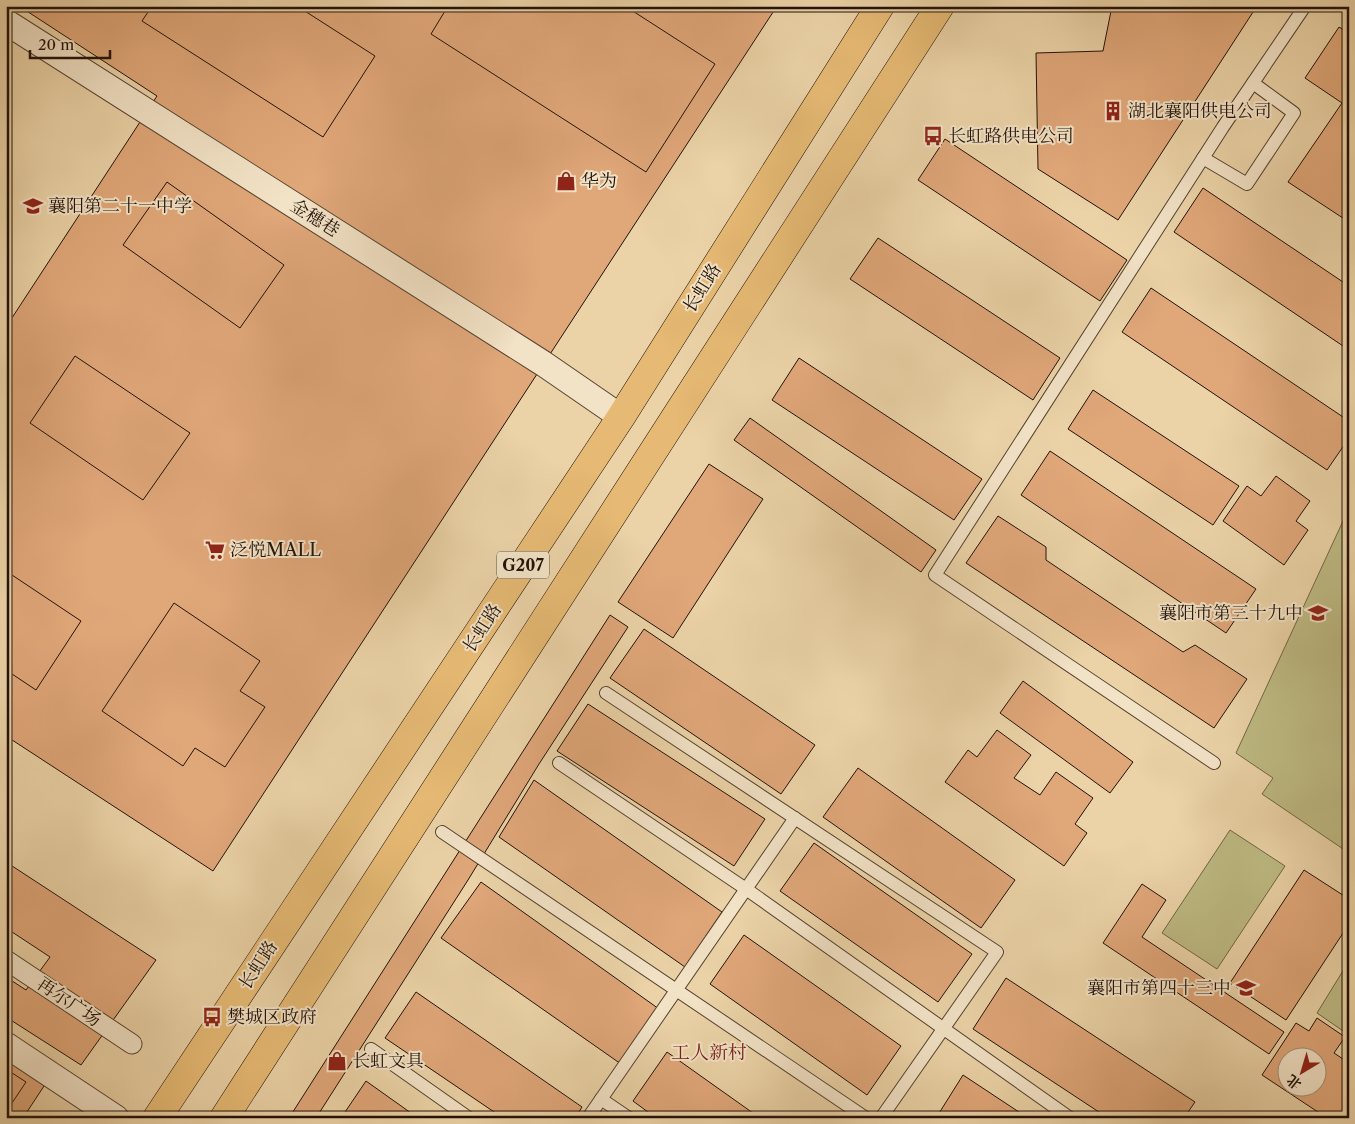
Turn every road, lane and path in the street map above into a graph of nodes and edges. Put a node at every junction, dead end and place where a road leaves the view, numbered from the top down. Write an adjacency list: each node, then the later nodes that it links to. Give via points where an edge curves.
1 (880, 6): 7 (highway, 长虹路 / G207)
2 (940, 6): 21 (highway, G207)
3 (1304, 6): 5 (lane)
4 (6, 22): 7 (street, 金穗巷)
5 (1253, 83): 6 (lane); 6 (lane, via 1294,113 1247,184)
6 (1203, 158): 10 (lane, via 935,576)
7 (622, 416): 23 (highway, 长虹路 / G207)
8 (606, 693): 11 (lane)
9 (558, 763): 13 (lane)
10 (1214, 763)
11 (795, 818): 13 (lane); 16 (lane, via 998,952)
12 (442, 832): 15 (lane)
13 (746, 889): 15 (lane); 16 (lane)
14 (6, 960): 17 (street, 再尔广场)
15 (676, 990): 20 (lane); 27 (lane)
16 (943, 1030): 28 (lane); 29 (lane)
17 (132, 1044)
18 (6, 1045): 22 (street)
19 (371, 1049): 24 (lane)
20 (601, 1099): 25 (lane); 26 (lane)
21 (228, 1116)
22 (116, 1118)
23 (157, 1118)
24 (469, 1118)
25 (588, 1118)
26 (629, 1118)
27 (866, 1118)
28 (881, 1118)
29 (1070, 1118)

